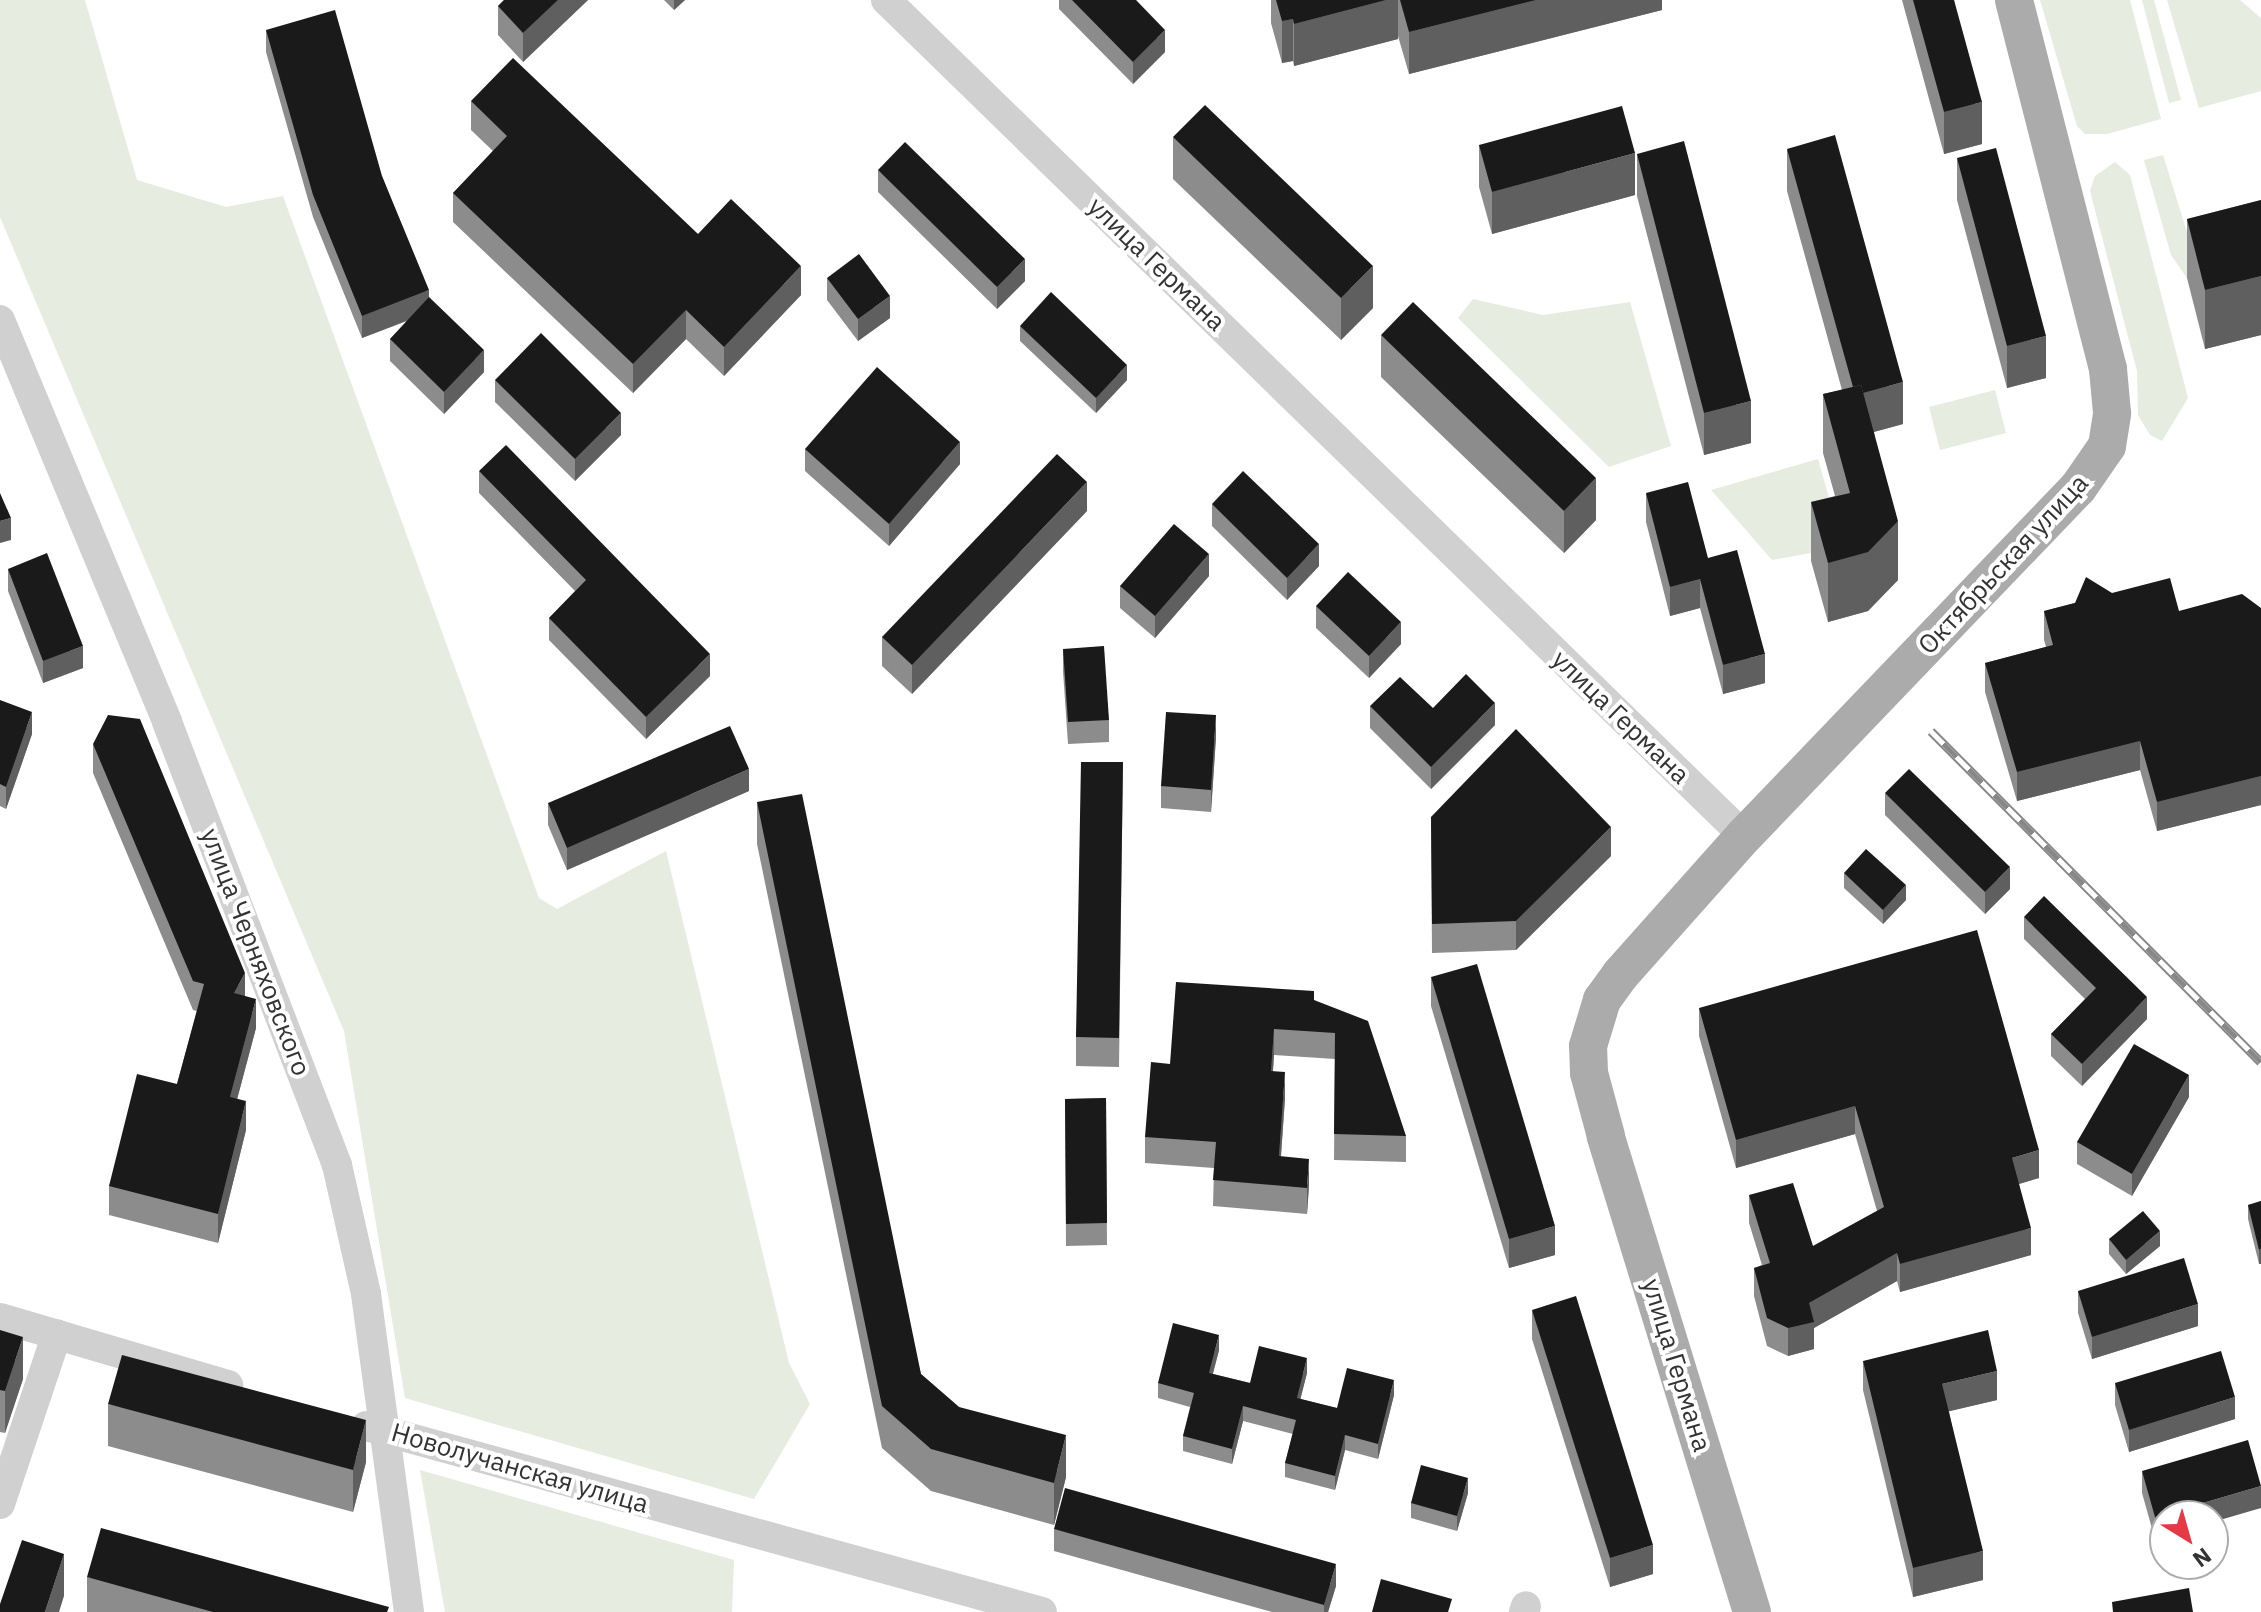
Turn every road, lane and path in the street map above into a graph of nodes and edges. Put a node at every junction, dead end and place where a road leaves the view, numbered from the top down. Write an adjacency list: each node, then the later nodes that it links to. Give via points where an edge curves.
1 (886, 0): 4 (street, улица Германа)
2 (2014, 0): 4 (main road, Октябрьская улица, via 2108,369 2112,413 2107,446 2078,488)
3 (0, 320): 9 (street, улица Черняховского, via 167,722 337,1165 366,1294)
4 (1744, 836): 13 (main road, улица Германа, via 1611,987 1596,1015 1588,1060 1606,1136)
5 (0, 1318): 6 (street)
6 (57, 1334): 7 (street); 10 (street)
7 (258, 1393)
8 (343, 1419): 9 (street, Новолучанская улица)
9 (385, 1431): 11 (street, улица Черняховского); 12 (street, Новолучанская улица)
10 (0, 1504)
11 (409, 1612)
12 (1042, 1612)
13 (1752, 1612)

